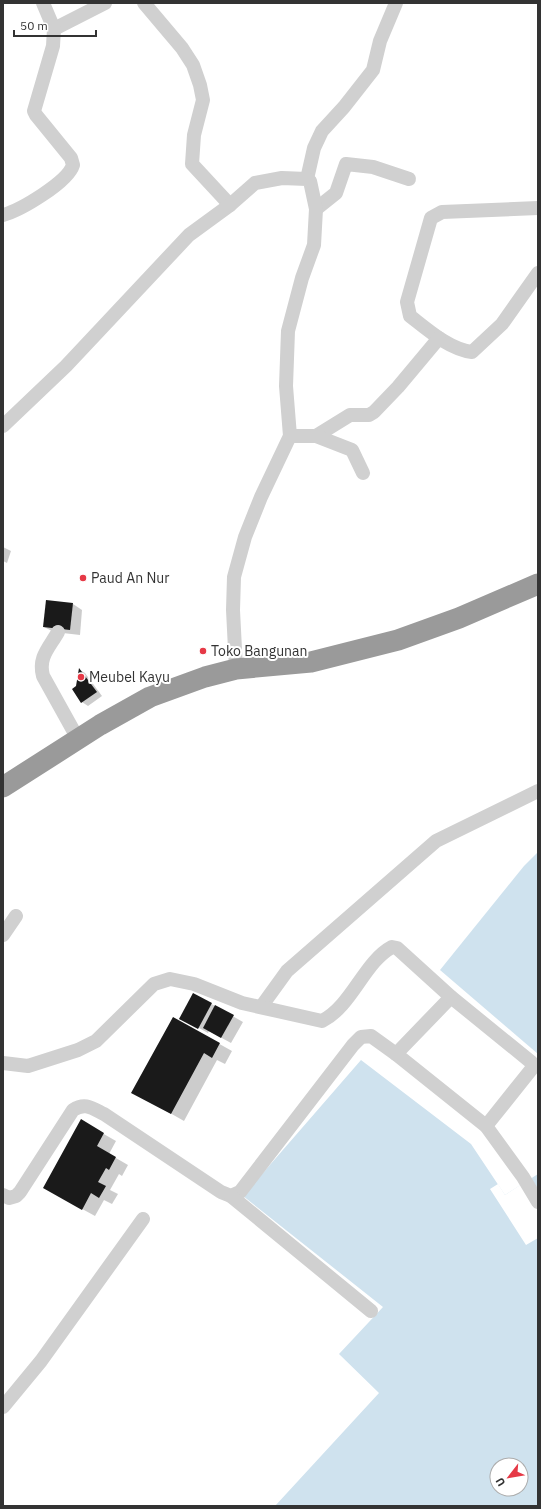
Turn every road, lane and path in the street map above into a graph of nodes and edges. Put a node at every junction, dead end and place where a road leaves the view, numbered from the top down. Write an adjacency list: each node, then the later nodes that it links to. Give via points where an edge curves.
1 (43, 3): 5 (street)
2 (106, 3): 5 (street)
3 (144, 3): 8 (street, via 193,65 202,100 194,135 192,164)
4 (396, 3): 6 (street, via 380,41 373,70 322,131 314,148)
5 (54, 29): 11 (street, via 53,46 34,111 74,165 67,174 28,205)
6 (307, 179): 8 (street, via 282,178 255,183); 10 (street, via 312,185)
7 (409, 179): 10 (street, via 373,167 346,164 336,193)
8 (230, 205): 14 (street, via 189,234 66,366)
9 (538, 208): 13 (street, via 442,212 431,218 407,302 410,316)
10 (316, 209): 15 (street, via 314,245 288,331 286,386)
11 (3, 214)
12 (538, 273): 13 (street, via 502,324 472,352 464,351)
13 (439, 338): 16 (street, via 374,412 368,415 350,415)
14 (3, 426)
15 (290, 436): 16 (street); 20 (street, via 245,537 234,577)
16 (316, 436): 17 (street, via 352,450)
17 (363, 473)
18 (538, 584): 20 (highway, via 459,618 398,640 311,662)
19 (58, 632): 21 (street, via 43,656 41,667 43,676)
20 (236, 669): 21 (highway, via 150,697)
21 (78, 740): 22 (highway)
22 (3, 787)
23 (538, 791): 27 (street, via 436,841 287,971)
24 (16, 916): 25 (street)
25 (3, 935)
26 (451, 997): 27 (street, via 397,948 392,947 381,955 334,1014 322,1021); 28 (street); 30 (street, via 534,1066)
27 (261, 1007): 29 (street, via 242,1003 194,984 170,979 161,980 96,1041 70,1053 28,1066)
28 (396, 1054): 30 (street); 32 (street, via 371,1036 361,1037 240,1192)
29 (3, 1063)
30 (486, 1126): 33 (street, via 524,1177)
31 (3, 1195): 32 (street, via 9,1198 20,1192 73,1110 87,1106 104,1114 221,1192)
32 (231, 1196): 35 (street)
33 (538, 1202)
34 (143, 1219): 36 (street, via 41,1361)
35 (371, 1311)
36 (3, 1406)

